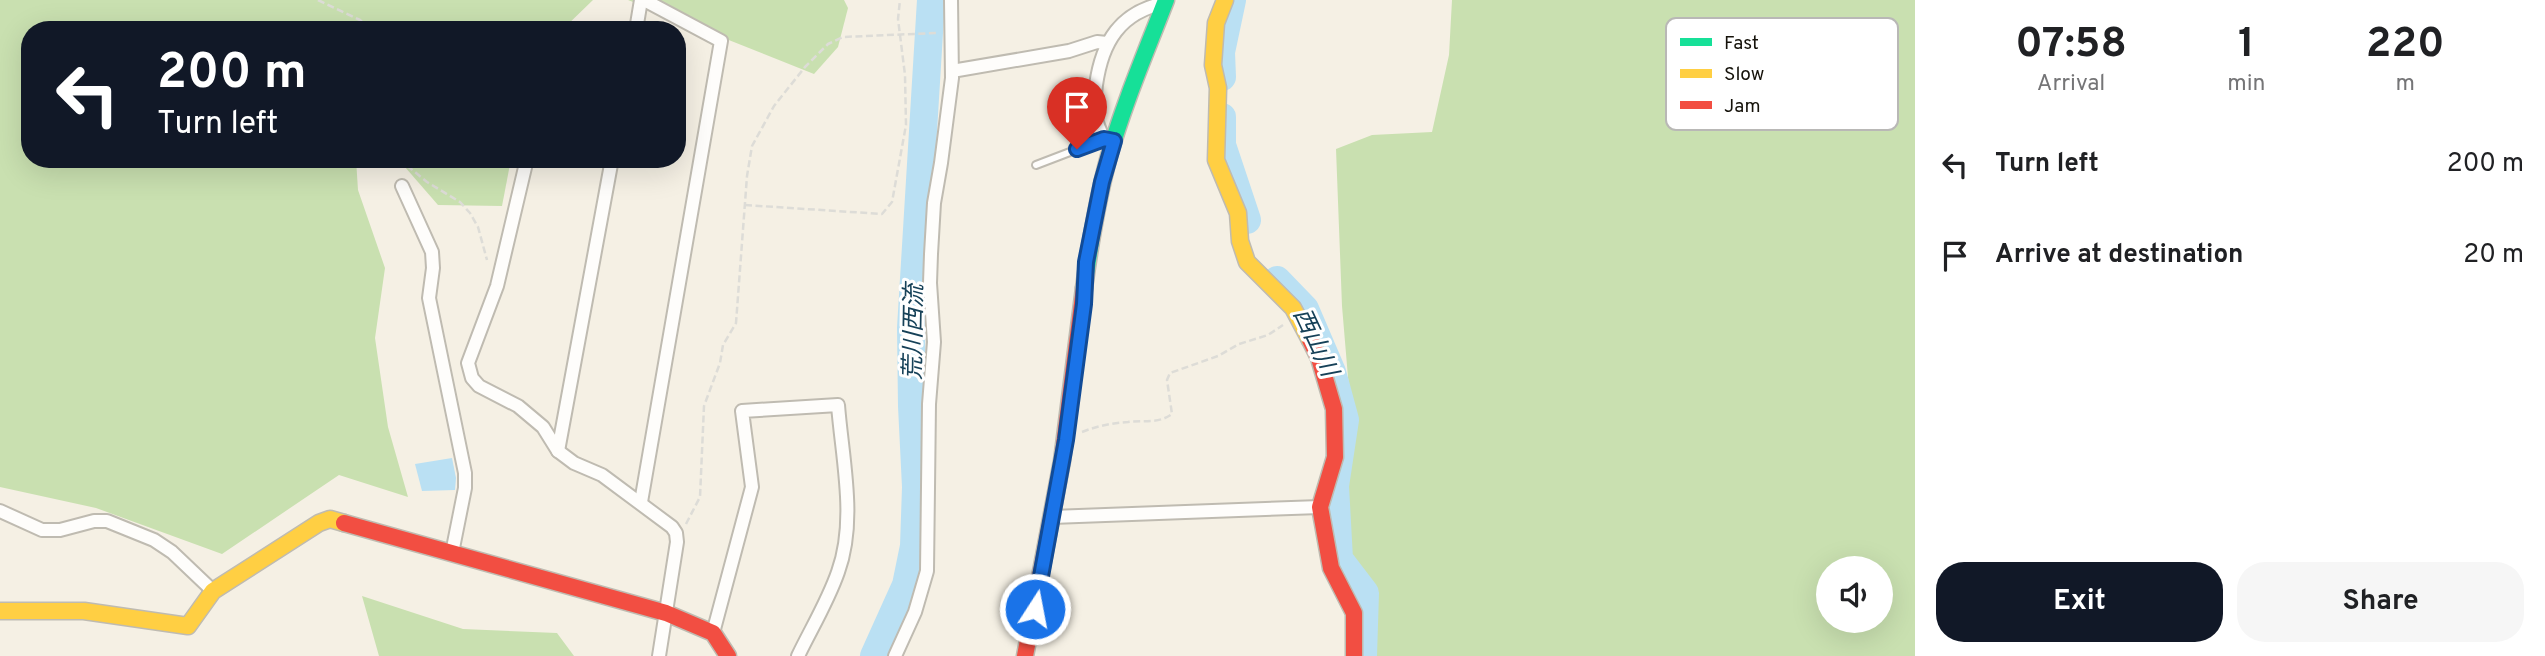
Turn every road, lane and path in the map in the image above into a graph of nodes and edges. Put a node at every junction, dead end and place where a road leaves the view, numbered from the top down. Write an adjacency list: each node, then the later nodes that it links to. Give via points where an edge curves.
1 (318, 0): 7 (path)
2 (643, 0): 8 (street); 9 (street)
3 (900, 0): 12 (path)
4 (951, 0): 14 (street)
5 (1225, 0): 23 (street, via 1216,23 1213,65 1216,160 1238,213 1247,262)
6 (1165, 1): 13 (street, via 1130,17); 15 (street)
7 (361, 21)
8 (638, 21)
9 (683, 21)
10 (686, 23): 26 (street, via 721,41)
11 (944, 32): 12 (path)
12 (901, 35): 21 (path, via 843,37 828,44 806,67 774,106 752,146); 21 (path, via 906,125 892,202 882,214)
13 (1107, 43): 14 (street); 15 (street, via 1098,69 1095,118)
14 (952, 71): 39 (street, via 930,254 934,342 927,571)
15 (1109, 140): 16 (lane); 24 (street, via 1086,262)
16 (1036, 164)
17 (410, 168): 22 (path, via 470,213)
18 (525, 168): 25 (street, via 497,286 468,363 479,386 518,406 543,427)
19 (610, 168): 25 (street)
20 (402, 186): 31 (street, via 432,252 429,298 465,473)
21 (745, 205): 30 (path, via 736,323 723,345 704,406 700,497 683,530)
22 (487, 260)
23 (1297, 315): 24 (path, via 1268,335 1170,373 1172,414 1164,421 1098,426); 27 (street, via 1319,359 1334,409 1335,457)
24 (1066, 438): 29 (street)
25 (558, 451): 26 (street)
26 (641, 502): 30 (street)
27 (1320, 508): 29 (street); 41 (street, via 1331,568 1354,613)
28 (0, 511): 32 (street, via 42,530 107,521 154,540)
29 (1052, 517): 40 (street)
30 (676, 533): 34 (street)
31 (452, 553): 32 (street, via 330,519); 34 (street)
32 (213, 591): 33 (street, via 188,626 84,611)
33 (0, 611)
34 (666, 613): 35 (street); 36 (street)
35 (713, 633): 37 (street); 38 (street, via 752,487 742,411 838,405 847,513 845,545 838,572)
36 (659, 656)
37 (728, 656)
38 (798, 656)
39 (895, 656)
40 (1025, 656)
41 (1354, 656)

